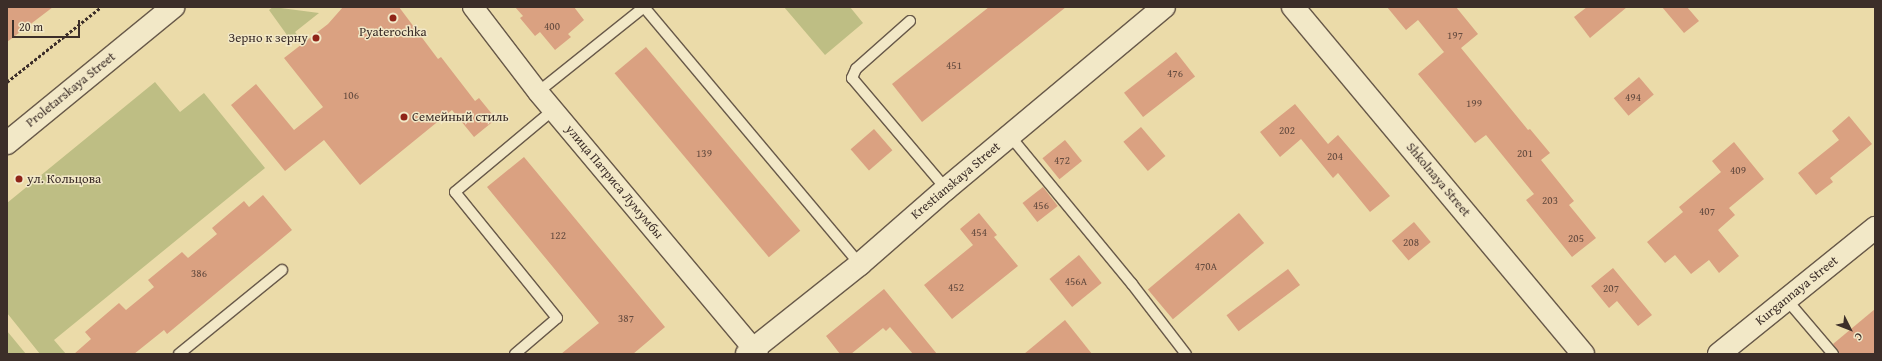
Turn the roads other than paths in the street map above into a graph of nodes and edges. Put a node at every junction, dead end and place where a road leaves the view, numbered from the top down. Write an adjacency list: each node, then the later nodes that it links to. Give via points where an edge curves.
1 (173, 7): 10 (street, Proletarskaya Street)
2 (473, 7): 7 (street, улица Патриса Лумумбы)
3 (644, 7): 7 (lane); 13 (lane)
4 (1164, 7): 9 (street, Krestianskaya Street)
5 (1293, 7): 20 (street, Shkolnaya Street)
6 (910, 21): 11 (lane, via 856,69 852,78)
7 (538, 92): 8 (street, улица Патриса Лумумбы)
8 (553, 110): 16 (street, улица Патриса Лумумбы); 18 (lane, via 455,192 557,318)
9 (1010, 136): 11 (street, Krestianskaya Street); 19 (lane)
10 (7, 143)
11 (946, 189): 13 (street, Krestianskaya Street)
12 (1875, 228): 15 (street, Kurgannaya Street)
13 (860, 264): 16 (street, Krestianskaya Street)
14 (282, 270): 17 (lane)
15 (1787, 300): 21 (street, Kurgannaya Street); 22 (lane)
16 (753, 352)
17 (179, 354)
18 (515, 354)
19 (1186, 354)
20 (1582, 354)
21 (1719, 354)
22 (1833, 354)

